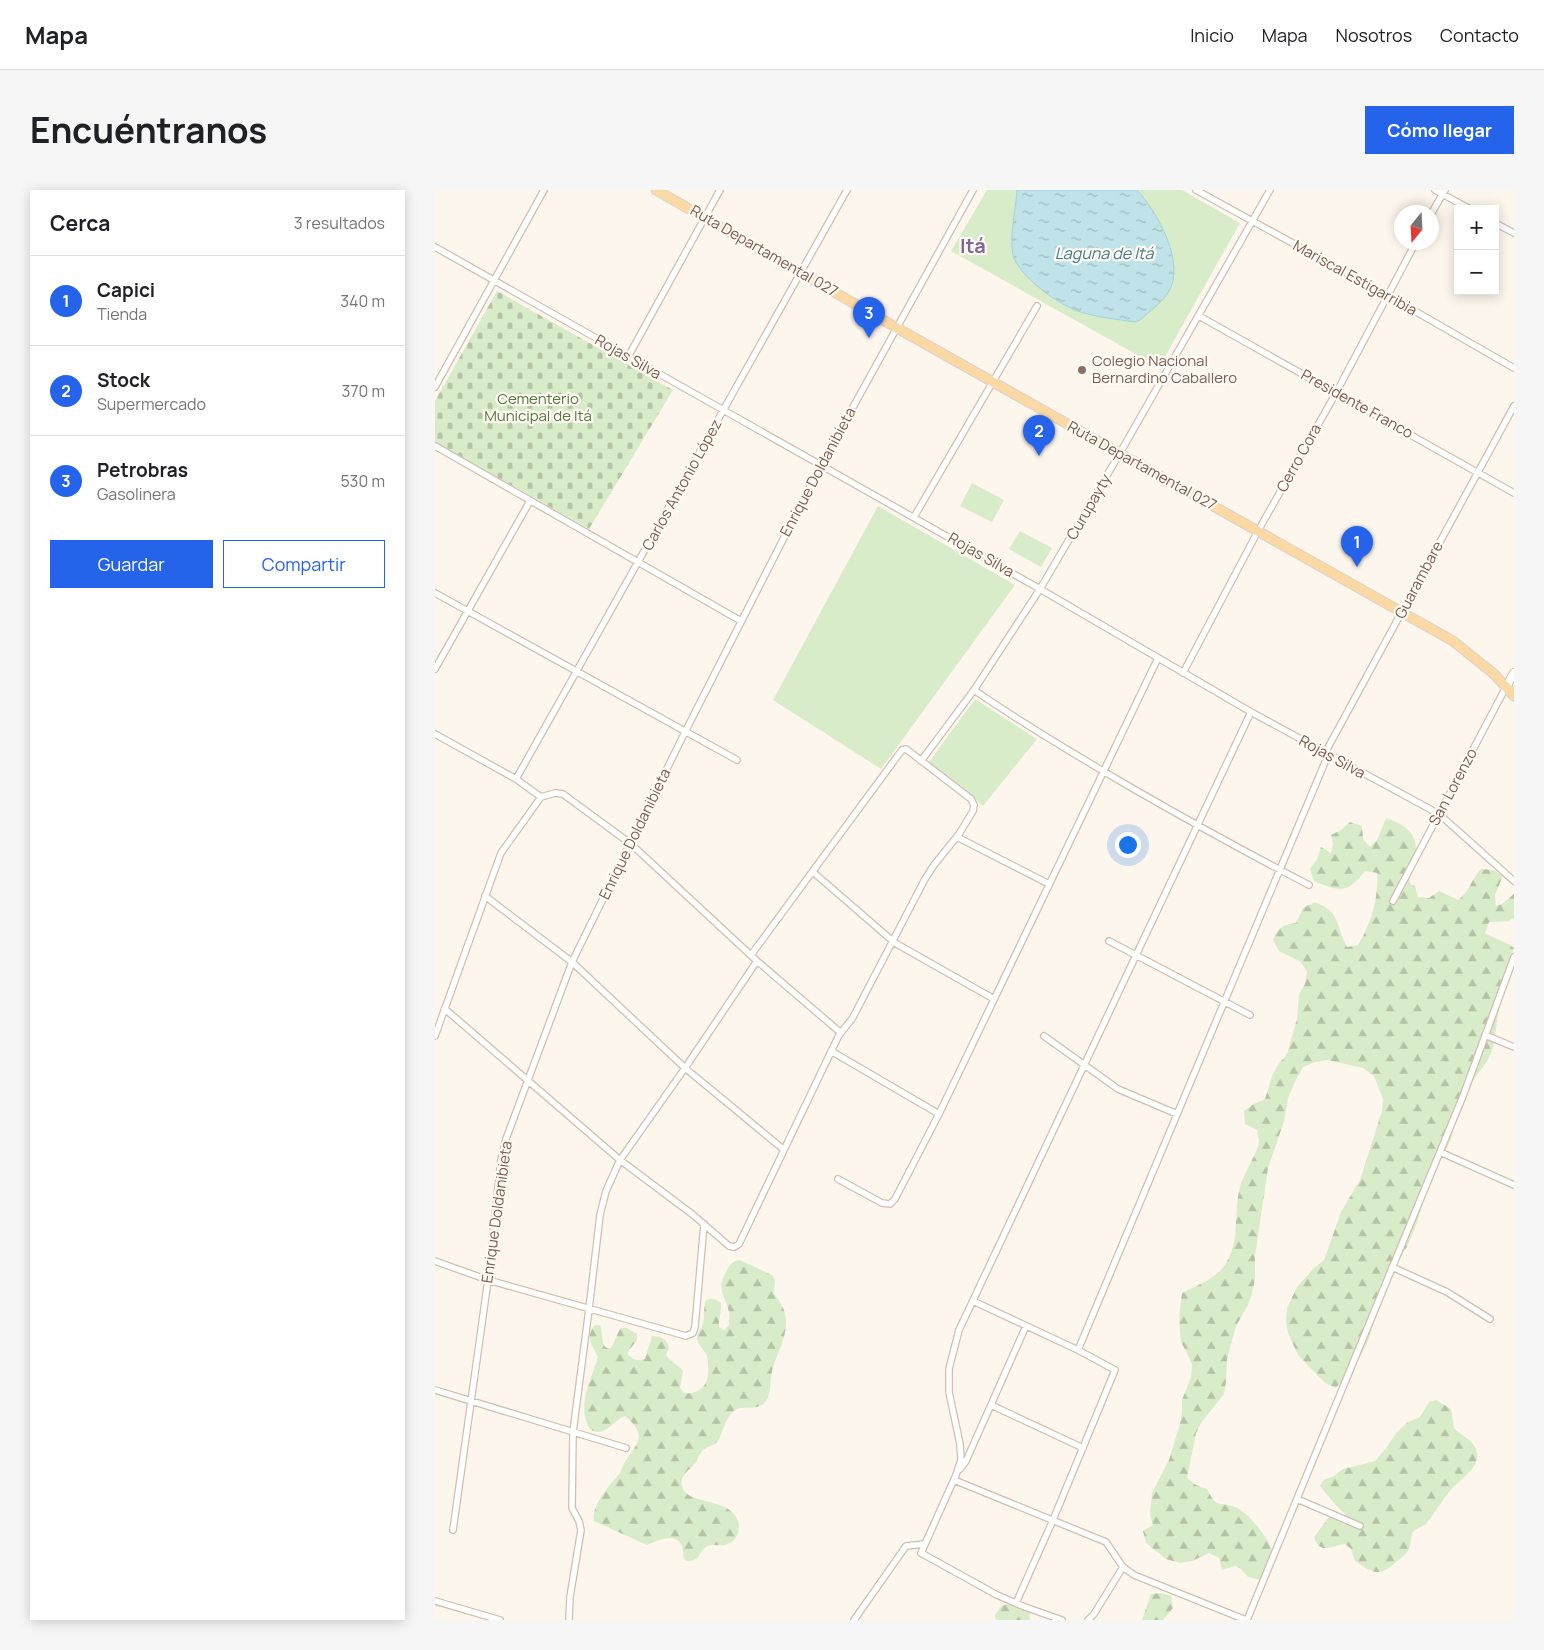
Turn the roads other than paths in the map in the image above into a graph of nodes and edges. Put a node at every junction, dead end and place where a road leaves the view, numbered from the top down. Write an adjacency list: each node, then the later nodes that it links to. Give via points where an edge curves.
1 (544, 190): 19 (street)
2 (656, 190): 12 (main road, Ruta Departamental 027)
3 (720, 190): 12 (street)
4 (847, 190): 18 (street, Carlos Antonio López)
5 (973, 190): 23 (street, Enrique Doldanibieta)
6 (1196, 190): 13 (street, Mariscal Estigarribia)
7 (1270, 190): 13 (street, Curupayty)
8 (1435, 190): 9 (street)
9 (1443, 192): 10 (street); 11 (street)
10 (1436, 205)
11 (1464, 205)
12 (705, 218): 18 (main road, Ruta Departamental 027); 24 (street)
13 (1253, 222): 20 (street, Mariscal Estigarribia); 22 (street, Curupayty)
14 (1499, 225): 15 (street)
15 (1514, 233)
16 (435, 247): 19 (street, Rojas Silva)
17 (1412, 250): 20 (street, Cerro Cora)
18 (802, 272): 23 (main road, Ruta Departamental 027); 30 (street, Carlos Antonio López)
19 (494, 280): 24 (street, Rojas Silva); 27 (street)
20 (1387, 295): 25 (street, Mariscal Estigarribia); 28 (street, Cerro Cora)
21 (1037, 306): 26 (street)
22 (1199, 316): 28 (street, Presidente Franco); 32 (street, Curupayty)
23 (897, 328): 26 (main road, Ruta Departamental 027); 33 (street, Enrique Doldanibieta)
24 (628, 357): 30 (street, Rojas Silva)
25 (1514, 368)
26 (993, 382): 32 (main road, Ruta Departamental 027); 37 (street)
27 (435, 387)
28 (1336, 393): 34 (street, Presidente Franco); 38 (street, Cerro Cora)
29 (1514, 406): 34 (street, Guarambare)
30 (723, 411): 33 (street, Rojas Silva); 39 (street, Carlos Antonio López)
31 (435, 446): 36 (street)
32 (1120, 453): 38 (main road, Ruta Departamental 027); 40 (street, Curupayty)
33 (821, 465): 37 (street, Rojas Silva); 44 (street, Enrique Doldanibieta)
34 (1477, 473): 35 (street, Presidente Franco); 43 (street, Guarambare)
35 (1514, 493)
36 (530, 501): 39 (street); 42 (street)
37 (914, 518): 40 (street, Rojas Silva)
38 (1258, 531): 43 (main road, Ruta Departamental 027); 48 (street, Cerro Cora)
39 (638, 562): 44 (street); 47 (street, Carlos Antonio López)
40 (1041, 589): 45 (street, Rojas Silva); 51 (street, Curupayty)
41 (435, 593): 42 (street)
42 (468, 611): 46 (street); 47 (street)
43 (1402, 612): 50 (main road, Ruta Departamental 027, via 1453,641); 56 (street, Guarambare)
44 (741, 622): 54 (street, Enrique Doldanibieta)
45 (1158, 658): 48 (street, Rojas Silva); 59 (street)
46 (435, 669)
47 (577, 672): 54 (street); 60 (street, Carlos Antonio López)
48 (1183, 673): 53 (street, Rojas Silva)
49 (1514, 673): 50 (street, San Lorenzo)
50 (1506, 687): 52 (main road, Ruta Departamental 027); 62 (street, San Lorenzo)
51 (974, 690): 58 (street, Curupayty); 59 (street)
52 (1514, 696)
53 (1251, 712): 56 (street, Rojas Silva); 63 (street)
54 (685, 732): 57 (street); 65 (street, Enrique Doldanibieta)
55 (435, 734): 60 (street)
56 (1327, 754): 62 (street, Rojas Silva); 66 (street, Guarambare)
57 (737, 760)
58 (921, 761): 64 (street, via 971,799 974,805); 67 (street, via 906,749 902,750)
59 (1103, 771): 63 (street); 69 (street)
60 (516, 779): 61 (street)
61 (541, 797): 65 (street, via 563,794); 71 (street, via 501,853)
62 (1439, 814): 68 (street, Rojas Silva); 72 (street, San Lorenzo)
63 (1198, 826): 66 (street); 76 (street)
64 (957, 836): 69 (street); 73 (street, via 925,879)
65 (631, 844): 75 (street); 79 (street, Enrique Doldanibieta)
66 (1280, 870): 70 (street); 81 (street, Guarambare)
67 (813, 872): 73 (street); 75 (street)
68 (1514, 881)
69 (1049, 884): 80 (street)
70 (1309, 885)
71 (485, 896): 79 (street); 82 (street)
72 (1393, 901)
73 (893, 941): 80 (street); 85 (street, via 852,1019)
74 (1109, 941): 76 (street)
75 (751, 955): 78 (street)
76 (1137, 956): 81 (street); 91 (street)
77 (1514, 957): 86 (street)
78 (757, 961): 85 (street); 92 (street)
79 (572, 962): 92 (street); 93 (street, Enrique Doldanibieta)
80 (994, 999): 94 (street)
81 (1224, 1002): 83 (street); 95 (street, Guarambare)
82 (445, 1009): 84 (street); 93 (street)
83 (1250, 1016)
84 (438, 1021): 87 (street)
85 (841, 1033): 90 (street)
86 (1485, 1035): 89 (street); 97 (street)
87 (435, 1036)
88 (1043, 1036): 91 (street)
89 (1514, 1047)
90 (831, 1052): 94 (street); 96 (street)
91 (1085, 1064): 95 (street, via 1118,1089); 105 (street)
92 (685, 1068): 96 (street); 98 (street)
93 (528, 1082): 98 (street); 104 (street, Enrique Doldanibieta, via 501,1160)
94 (939, 1114): 99 (street, via 895,1200 889,1204 875,1201)
95 (1177, 1114): 109 (street, Guarambare)
96 (783, 1149): 101 (street, via 739,1244 729,1246)
97 (1440, 1152): 100 (street); 103 (street)
98 (620, 1160): 101 (street); 106 (street, via 600,1215)
99 (838, 1180)
100 (1514, 1185)
101 (704, 1224): 106 (street, via 693,1333 686,1336)
102 (435, 1261): 104 (street)
103 (1392, 1267): 107 (street, via 1447,1292); 117 (street)
104 (488, 1280): 106 (street); 111 (street, Enrique Doldanibieta)
105 (973, 1301): 108 (street); 116 (street, via 959,1330 949,1369 949,1392 961,1460)
106 (589, 1309): 113 (street)
107 (1490, 1319)
108 (1026, 1326): 109 (street); 112 (street)
109 (1078, 1350): 115 (street, via 1115,1370)
110 (435, 1390): 111 (street)
111 (472, 1401): 113 (street); 120 (street, Enrique Doldanibieta)
112 (991, 1405): 115 (street); 116 (street, via 966,1461)
113 (573, 1432): 114 (street); 126 (street, via 572,1508 581,1530)
114 (626, 1448)
115 (1083, 1448): 118 (street)
116 (955, 1477): 118 (street); 121 (street)
117 (1297, 1499): 119 (street); 130 (street)
118 (1053, 1520): 122 (street, via 1106,1542); 124 (street)
119 (1360, 1526)
120 (453, 1530)
121 (925, 1544): 124 (street, via 921,1553); 127 (street, via 906,1546)
122 (1123, 1567): 129 (street); 130 (street, via 1134,1576)
123 (435, 1601): 125 (street)
124 (1016, 1603): 128 (street)
125 (500, 1620)
126 (569, 1620)
127 (854, 1620)
128 (1062, 1620)
129 (1088, 1620)
130 (1247, 1620)

